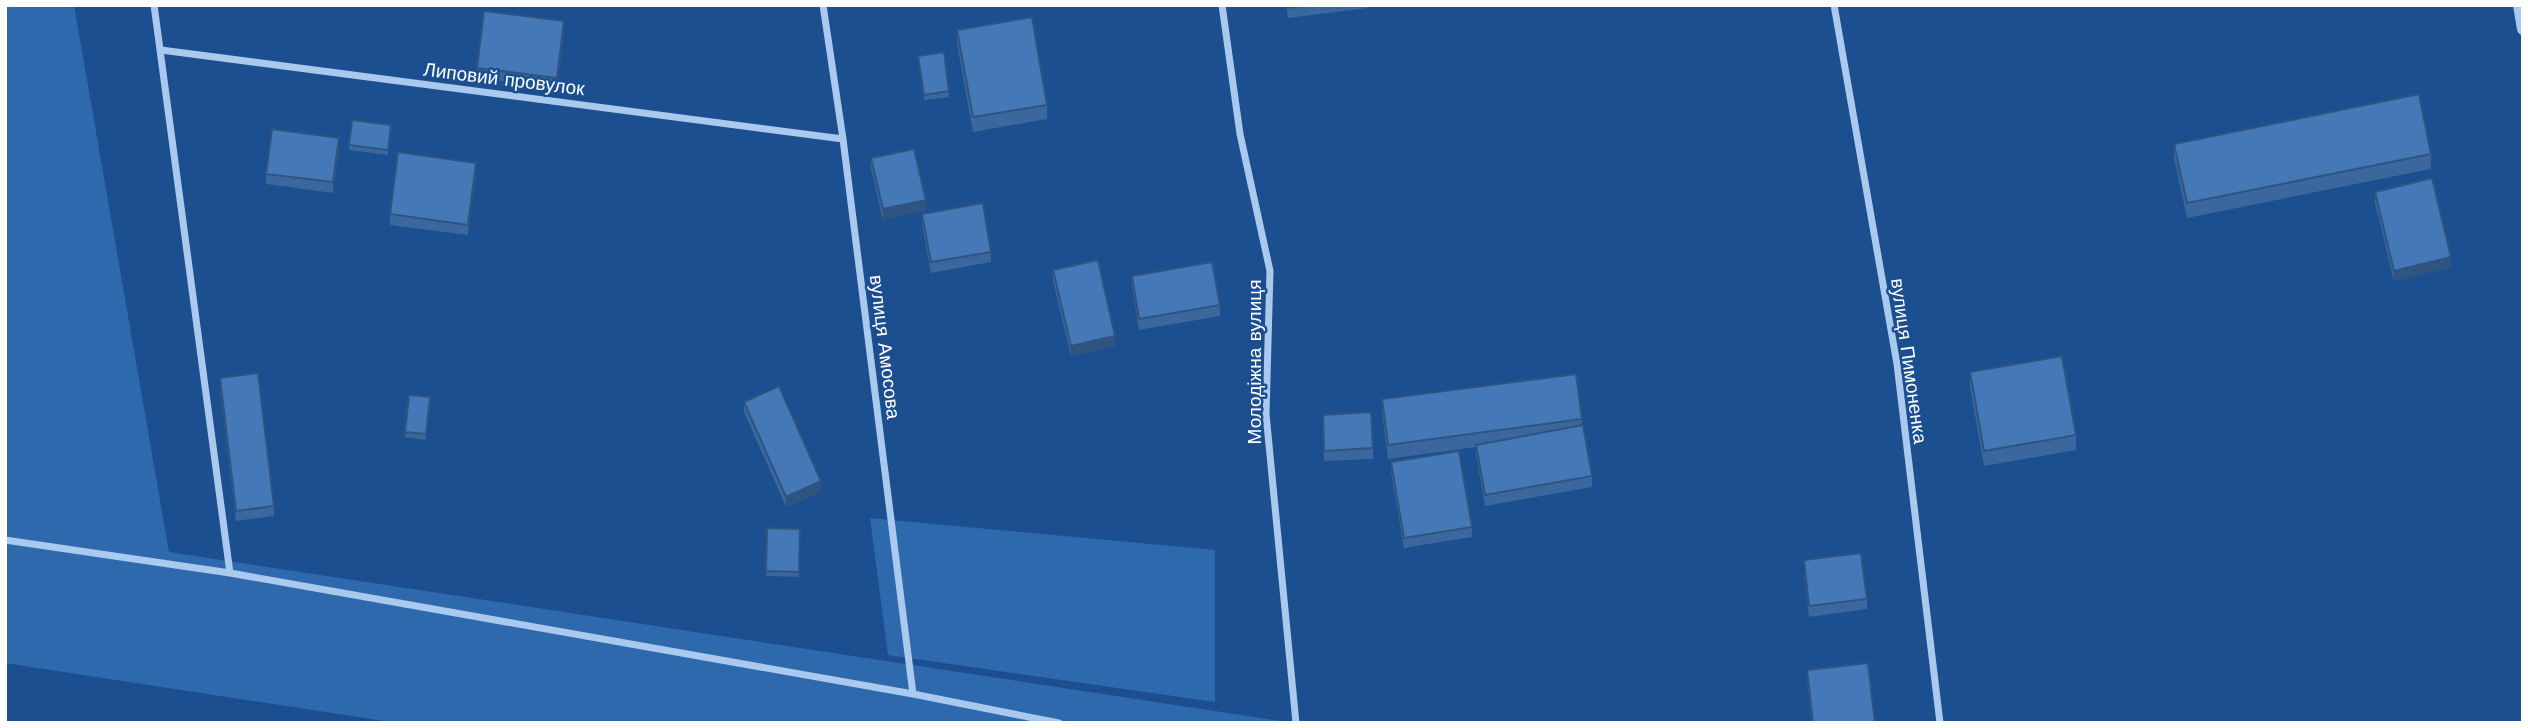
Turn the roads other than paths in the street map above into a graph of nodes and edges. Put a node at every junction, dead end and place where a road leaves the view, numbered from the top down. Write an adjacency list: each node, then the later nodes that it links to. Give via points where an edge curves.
1 (154, 5): 7 (street)
2 (823, 5): 8 (street, вулиця Амосова)
3 (1222, 5): 13 (street, Молодіжна вулиця, via 1240,134 1270,271 1266,414)
4 (1834, 5): 14 (street, вулиця Пимоненка, via 1896,364)
5 (2519, 5): 6 (street)
6 (2523, 29)
7 (161, 50): 8 (street, Липовий провулок); 10 (street)
8 (843, 139): 11 (street, вулиця Амосова)
9 (5, 540): 10 (street)
10 (230, 573): 11 (street)
11 (913, 694): 12 (street)
12 (1059, 723)
13 (1296, 723)
14 (1940, 723)

